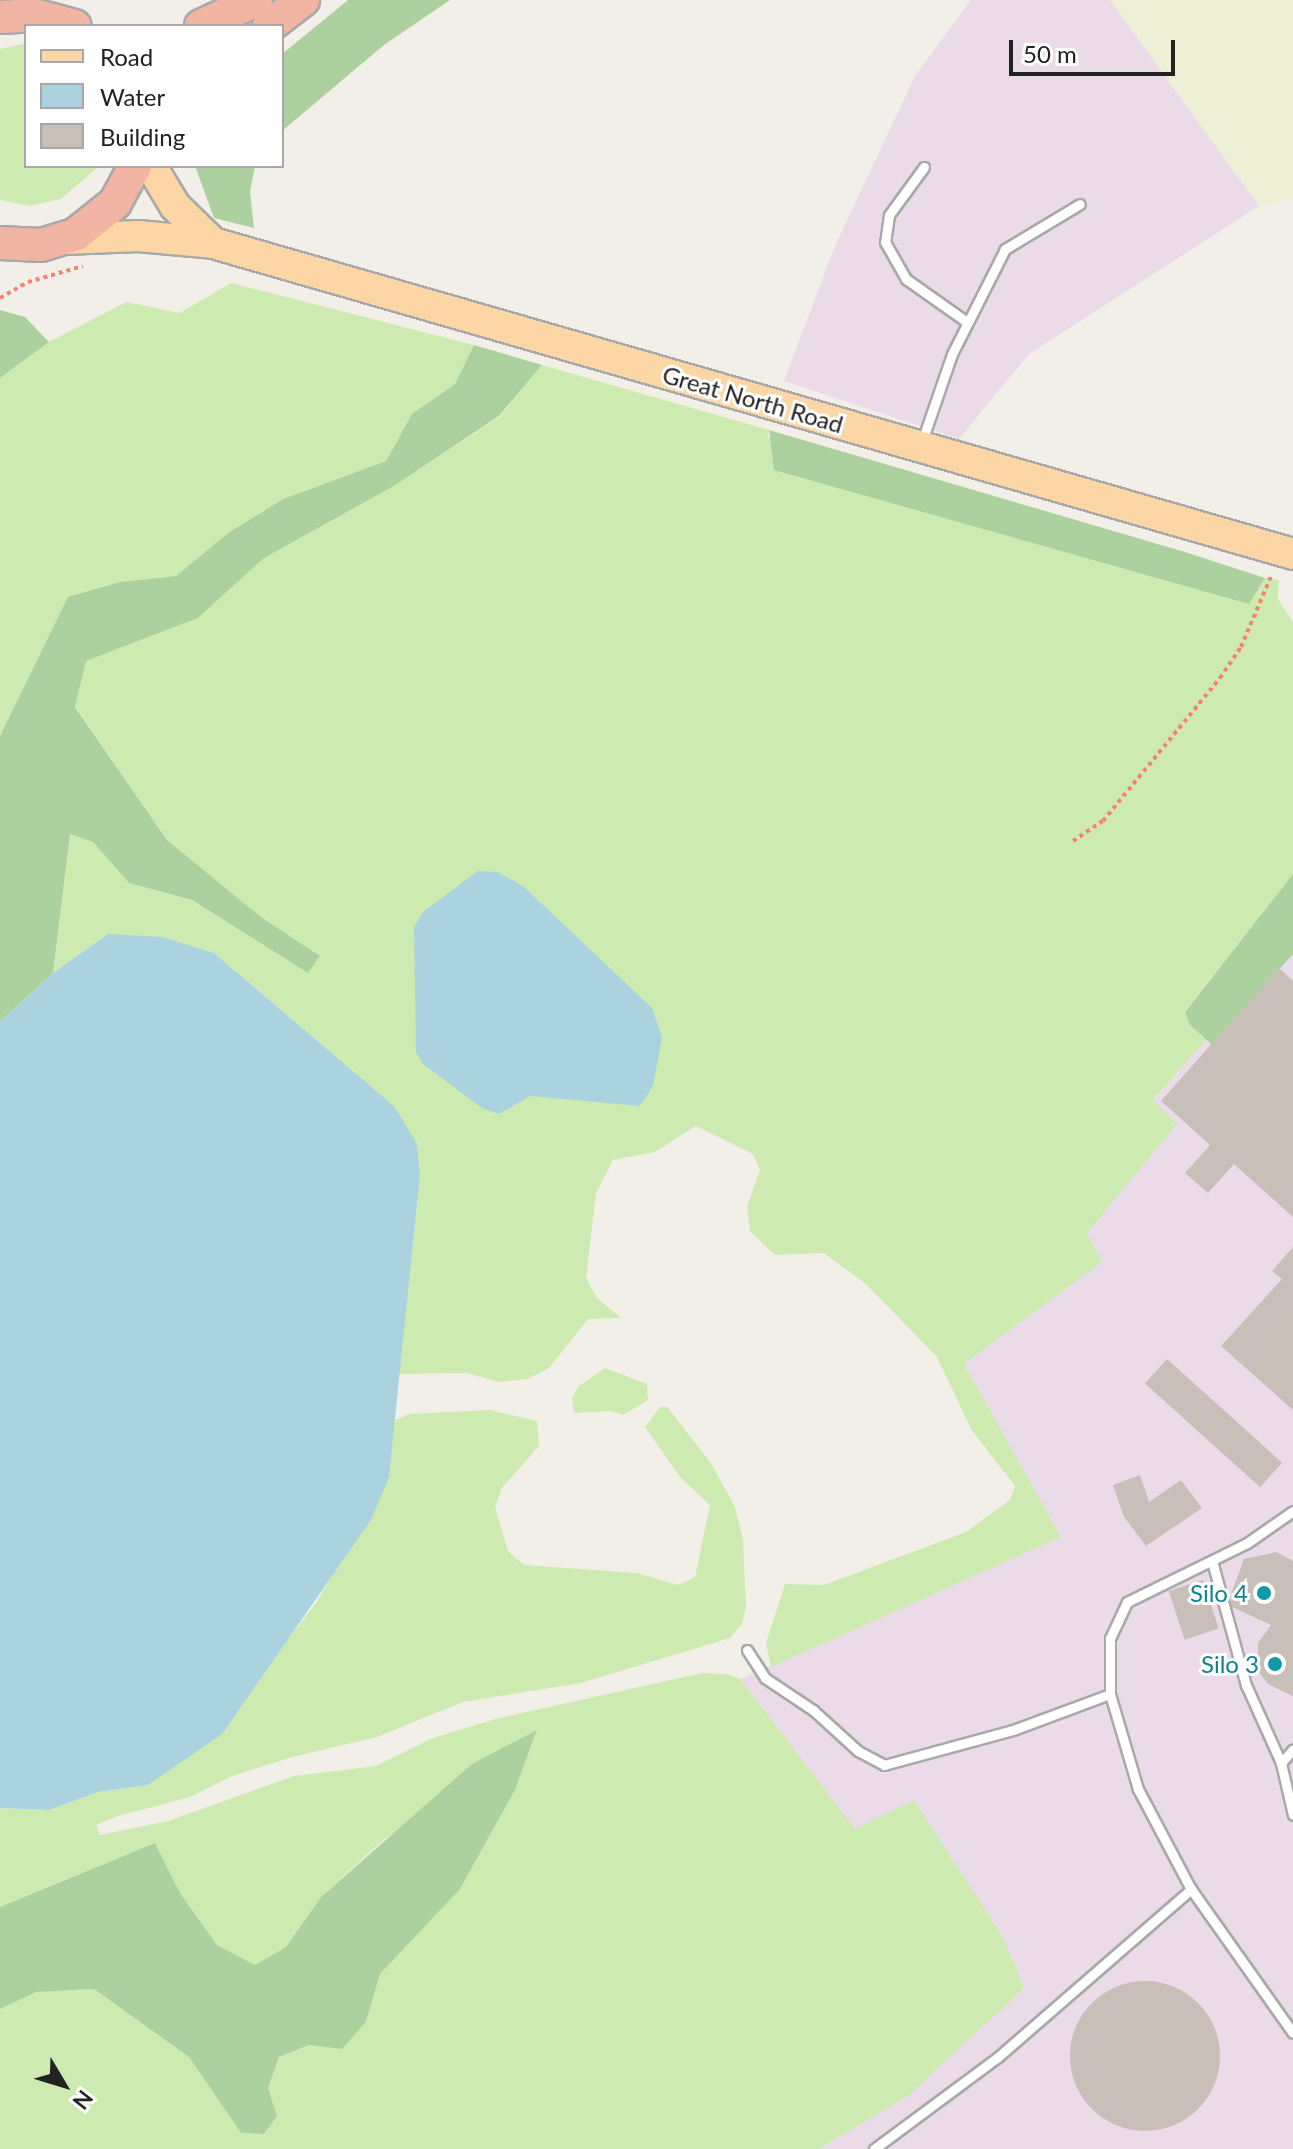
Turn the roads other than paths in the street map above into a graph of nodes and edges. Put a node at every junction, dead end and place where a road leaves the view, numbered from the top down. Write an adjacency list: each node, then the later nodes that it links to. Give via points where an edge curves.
1 (71, 0): 6 (highway)
2 (256, 0): 7 (highway)
3 (303, 0): 8 (highway)
4 (0, 17): 5 (highway, via 44,16)
5 (69, 24)
6 (81, 24)
7 (205, 24)
8 (272, 24)
9 (924, 167): 17 (lane, via 889,215 885,242 906,279)
10 (134, 168): 13 (highway, via 107,212)
11 (152, 168): 15 (main road, Great North Road, via 175,206)
12 (1080, 204): 17 (lane, via 1005,249)
13 (59, 241): 14 (highway); 15 (main road, Great North Road, via 138,236); 16 (highway)
14 (0, 243)
15 (213, 243): 18 (main road, Great North Road)
16 (0, 269)
17 (967, 322): 18 (lane)
18 (920, 447): 19 (main road, Great North Road)
19 (1284, 561)
20 (1293, 1511): 21 (lane)
21 (1212, 1561): 23 (lane, via 1127,1602 1110,1638); 25 (lane, via 1246,1685)
22 (747, 1650): 23 (lane, via 765,1678 813,1710 858,1751 884,1765 1013,1730)
23 (1110, 1694): 27 (lane, via 1138,1789)
24 (1293, 1749): 25 (lane)
25 (1281, 1763): 26 (lane)
26 (1293, 1815)
27 (1191, 1889): 28 (lane); 29 (lane, via 998,2057)
28 (1293, 2032)
29 (874, 2149)

